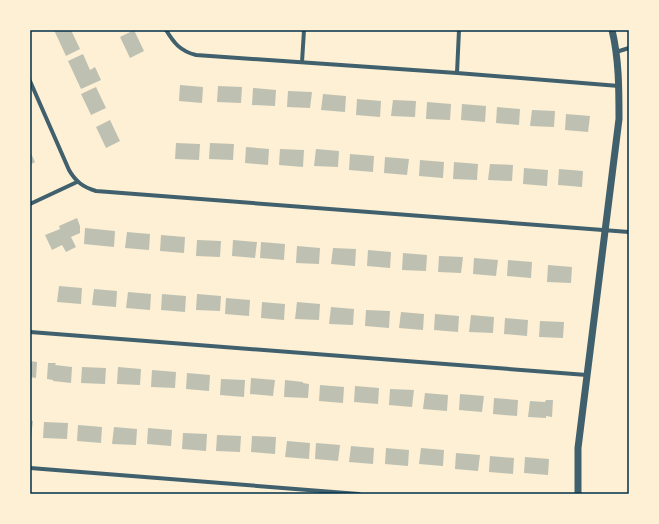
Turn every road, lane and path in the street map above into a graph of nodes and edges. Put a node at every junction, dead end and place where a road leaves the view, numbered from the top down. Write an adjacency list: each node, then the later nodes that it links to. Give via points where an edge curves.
1 (166, 30): 7 (street, via 180,49 196,55)
2 (304, 30): 7 (street)
3 (459, 30): 8 (street)
4 (612, 30): 6 (street)
5 (629, 48): 6 (street)
6 (616, 52): 10 (street)
7 (302, 62): 8 (street)
8 (458, 73): 10 (street)
9 (30, 81): 11 (street, via 69,170)
10 (619, 86): 13 (street, via 619,119)
11 (77, 182): 12 (street); 13 (street, via 96,191 129,194)
12 (30, 204)
13 (606, 230): 14 (street); 16 (street)
14 (629, 232)
15 (30, 332): 16 (street)
16 (587, 375): 19 (street, via 578,448)
17 (30, 468): 18 (street)
18 (359, 494)
19 (578, 494)

